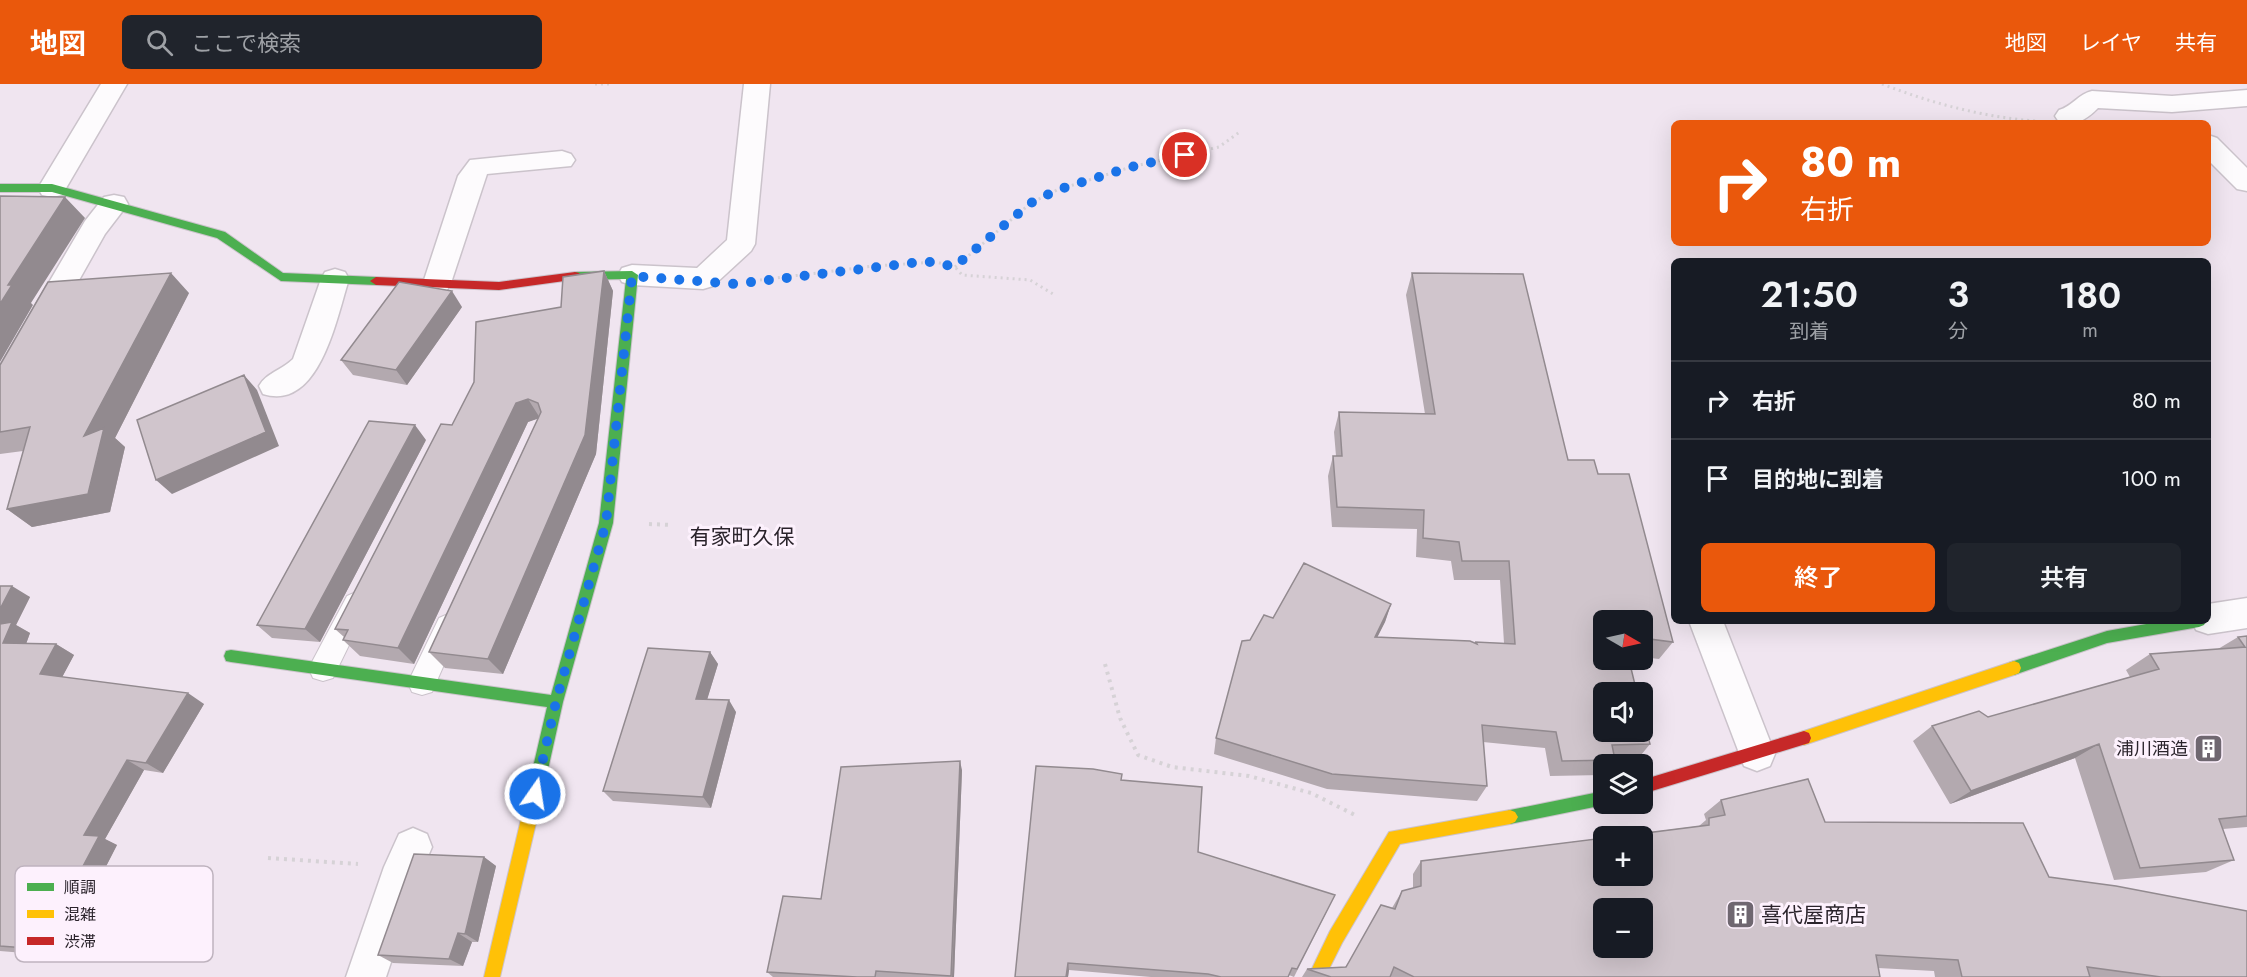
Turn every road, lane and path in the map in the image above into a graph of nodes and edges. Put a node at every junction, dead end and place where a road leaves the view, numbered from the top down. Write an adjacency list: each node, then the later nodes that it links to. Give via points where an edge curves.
1 (114, 84): 17 (street)
2 (595, 84): 3 (path)
3 (609, 84)
4 (757, 84): 22 (street, via 741,244)
5 (1882, 84): 9 (path, via 1912,96 1999,118)
6 (2247, 98): 7 (street)
7 (2172, 104): 8 (street, via 2092,99 2078,114); 11 (street)
8 (2067, 116): 10 (path)
9 (2026, 120)
10 (2045, 120)
11 (2186, 120)
12 (1241, 131): 19 (path, via 1219,147 1131,167 1057,190 1031,203)
13 (2211, 147): 15 (street)
14 (562, 160): 23 (street, via 479,166 471,176)
15 (2247, 182)
16 (0, 188): 17 (street)
17 (52, 188): 18 (street)
18 (114, 204): 21 (street, via 221,235 281,277); 26 (street, via 95,228)
19 (954, 267): 22 (path, via 921,262 735,284); 24 (path, via 962,275 1030,280)
20 (632, 276): 22 (street); 23 (street, via 587,274 500,286); 37 (street, via 606,523)
21 (335, 279): 23 (street); 25 (street, via 306,364 294,377)
22 (703, 279)
23 (437, 283)
24 (1053, 294)
25 (274, 386)
26 (0, 393)
27 (367, 584): 35 (lane)
28 (456, 609): 36 (lane)
29 (2247, 613): 30 (street)
30 (2211, 619)
31 (1707, 624): 38 (street)
32 (2182, 624): 38 (street, via 2107,637)
33 (231, 656): 35 (street)
34 (1105, 664): 41 (path, via 1120,718 1138,755 1172,767 1249,776 1311,793)
35 (323, 669): 36 (street)
36 (422, 682): 37 (street)
37 (556, 702): 45 (street)
38 (1757, 754): 39 (street)
39 (1653, 784)
40 (1593, 800): 41 (street)
41 (1395, 837): 46 (street, via 1335,937)
42 (408, 857): 43 (path); 44 (street)
43 (268, 858)
44 (366, 977)
45 (492, 977)
46 (1316, 977)

